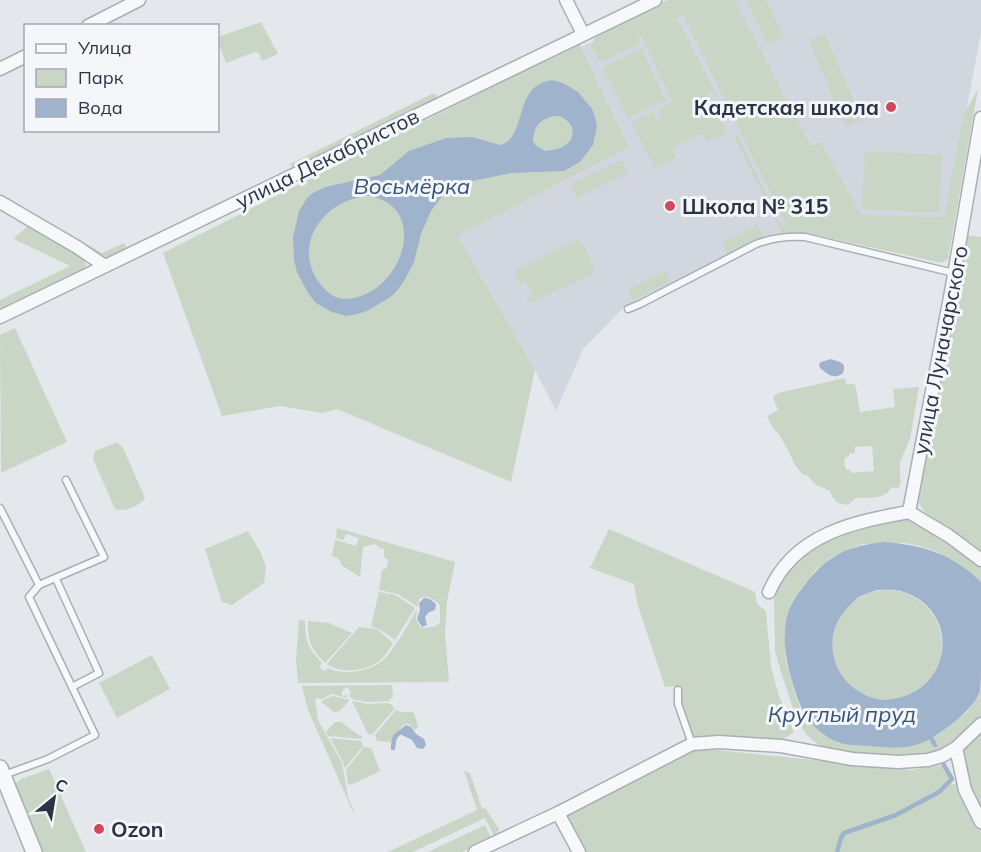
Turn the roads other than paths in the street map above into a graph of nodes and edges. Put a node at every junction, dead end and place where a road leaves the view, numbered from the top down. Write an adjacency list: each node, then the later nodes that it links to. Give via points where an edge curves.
1 (139, 0): 4 (street)
2 (566, 0): 5 (street)
3 (655, 0): 5 (street, улица Декабристов)
4 (92, 24)
5 (583, 34): 10 (street, улица Декабристов)
6 (24, 58): 7 (street)
7 (0, 69)
8 (981, 118): 11 (street, улица Луначарского)
9 (0, 202): 10 (street)
10 (105, 266): 13 (street, улица Декабристов)
11 (954, 273): 12 (lane, via 788,236 756,244); 16 (street, улица Луначарского)
12 (628, 309)
13 (0, 318)
14 (66, 480): 18 (lane, via 104,557)
15 (0, 508): 19 (lane)
16 (909, 512): 17 (street); 20 (street, via 859,522 810,543 787,562)
17 (981, 560)
18 (56, 579): 19 (lane); 21 (lane, via 99,673)
19 (39, 585): 21 (lane, via 29,597)
20 (769, 592)
21 (72, 687): 26 (lane, via 95,735 48,759)
22 (678, 690): 24 (lane, via 678,704)
23 (981, 724): 25 (street)
24 (692, 744): 25 (street, via 781,746 852,759 898,762 928,760); 27 (street)
25 (956, 748): 28 (street, via 965,790)
26 (2, 772): 29 (street)
27 (558, 813): 30 (street); 31 (street)
28 (981, 822)
29 (34, 852)
30 (475, 852)
31 (579, 852)

